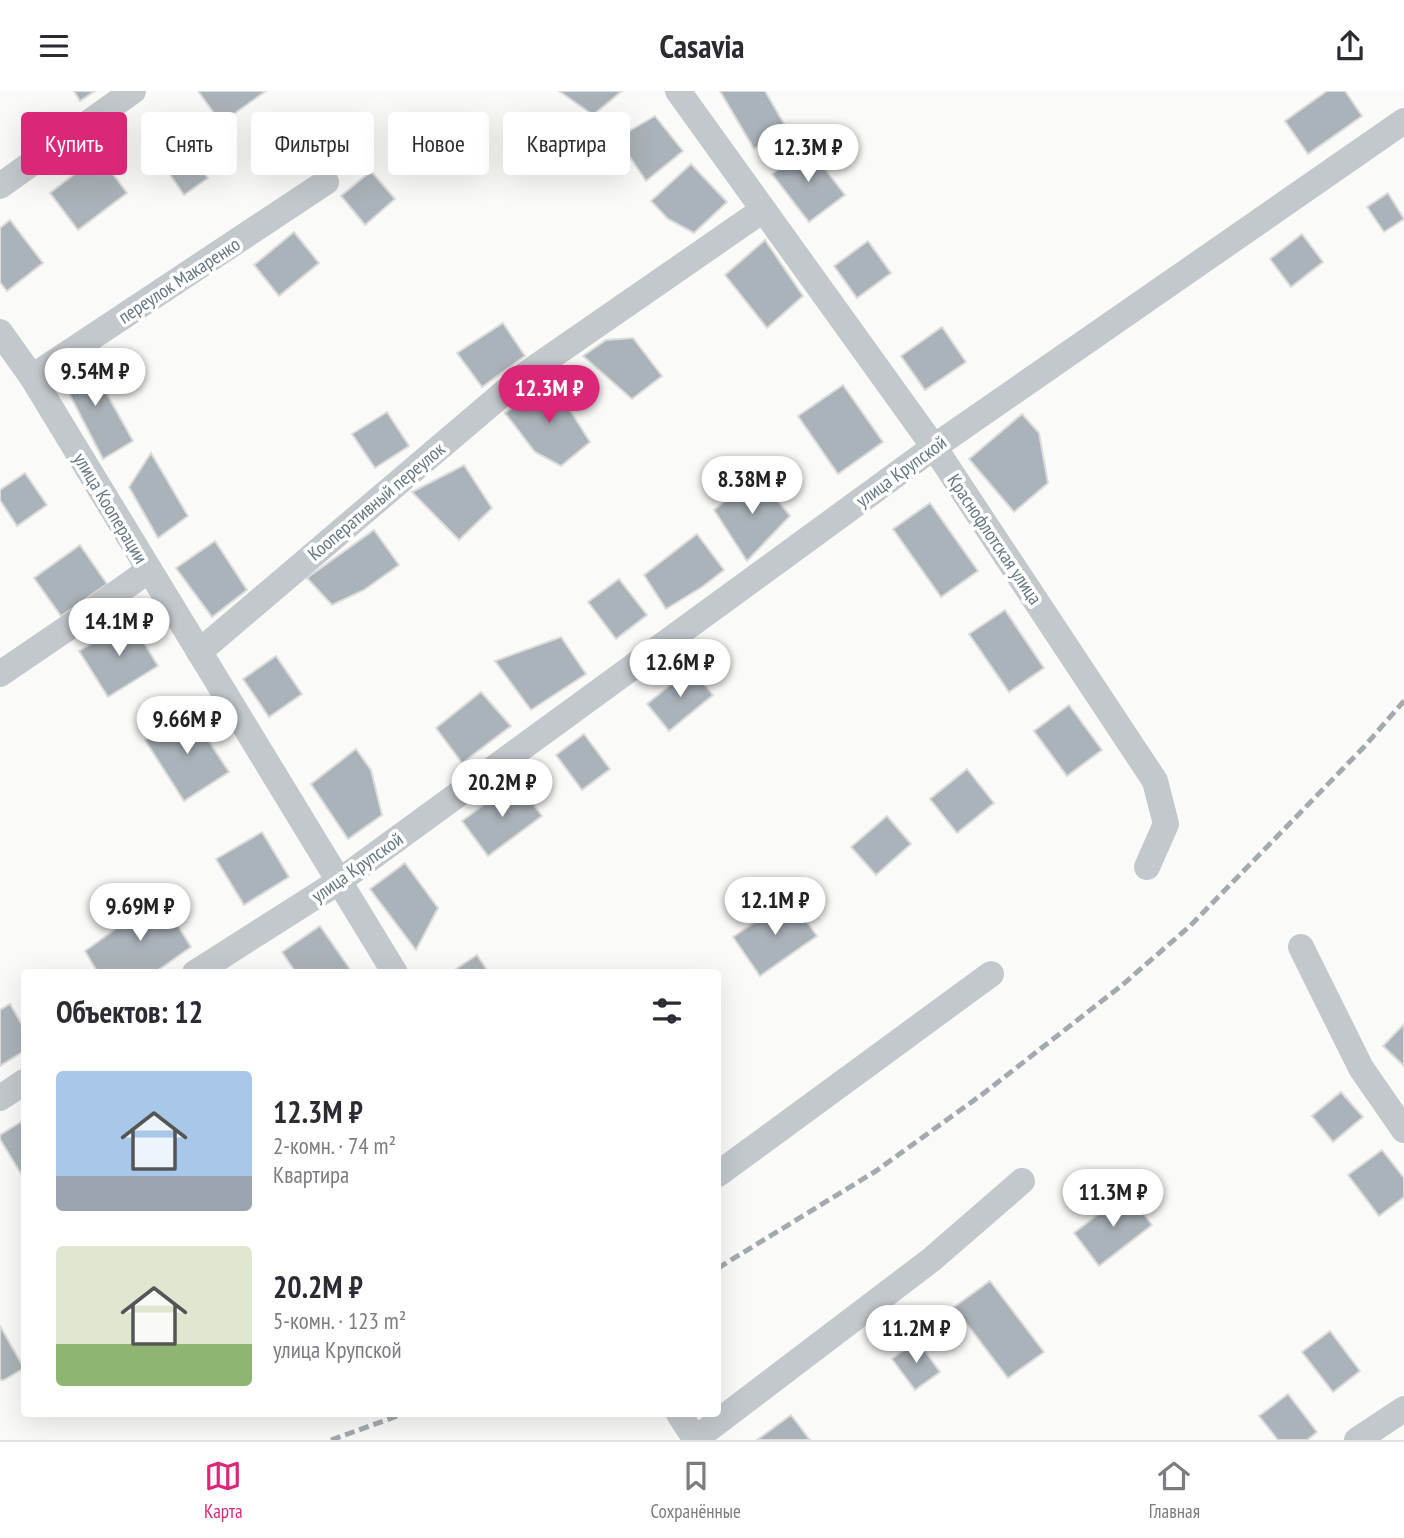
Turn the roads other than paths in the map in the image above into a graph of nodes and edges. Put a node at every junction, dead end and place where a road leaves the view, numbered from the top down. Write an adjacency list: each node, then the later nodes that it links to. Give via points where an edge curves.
1 (133, 91): 5 (street)
2 (678, 91): 6 (street, Краснофлотская улица)
3 (1404, 121): 9 (street, улица Крупской)
4 (326, 182): 8 (street, переулок Макаренко)
5 (0, 186)
6 (763, 210): 9 (street, Краснофлотская улица); 11 (street, Кооперативный переулок, via 526,374)
7 (0, 332): 8 (street, улица Кооперации)
8 (32, 377): 10 (street, улица Кооперации)
9 (934, 447): 13 (street, Краснофлотская улица, via 1155,781 1166,824); 14 (street, улица Крупской)
10 (149, 570): 11 (street, улица Кооперации); 12 (street)
11 (199, 652): 14 (street, улица Кооперации)
12 (0, 674)
13 (1147, 867)
14 (338, 882): 16 (street, улица Крупской); 17 (street, улица Кооперации)
15 (1301, 947): 21 (street, via 1361,1068)
16 (201, 969)
17 (392, 969)
18 (991, 974): 22 (street)
19 (21, 1084): 20 (street)
20 (0, 1098)
21 (1404, 1130)
22 (721, 1172)
23 (1022, 1181): 26 (street, via 930,1260)
24 (1404, 1409): 27 (street)
25 (681, 1417): 26 (street)
26 (695, 1440)
27 (1357, 1440)

